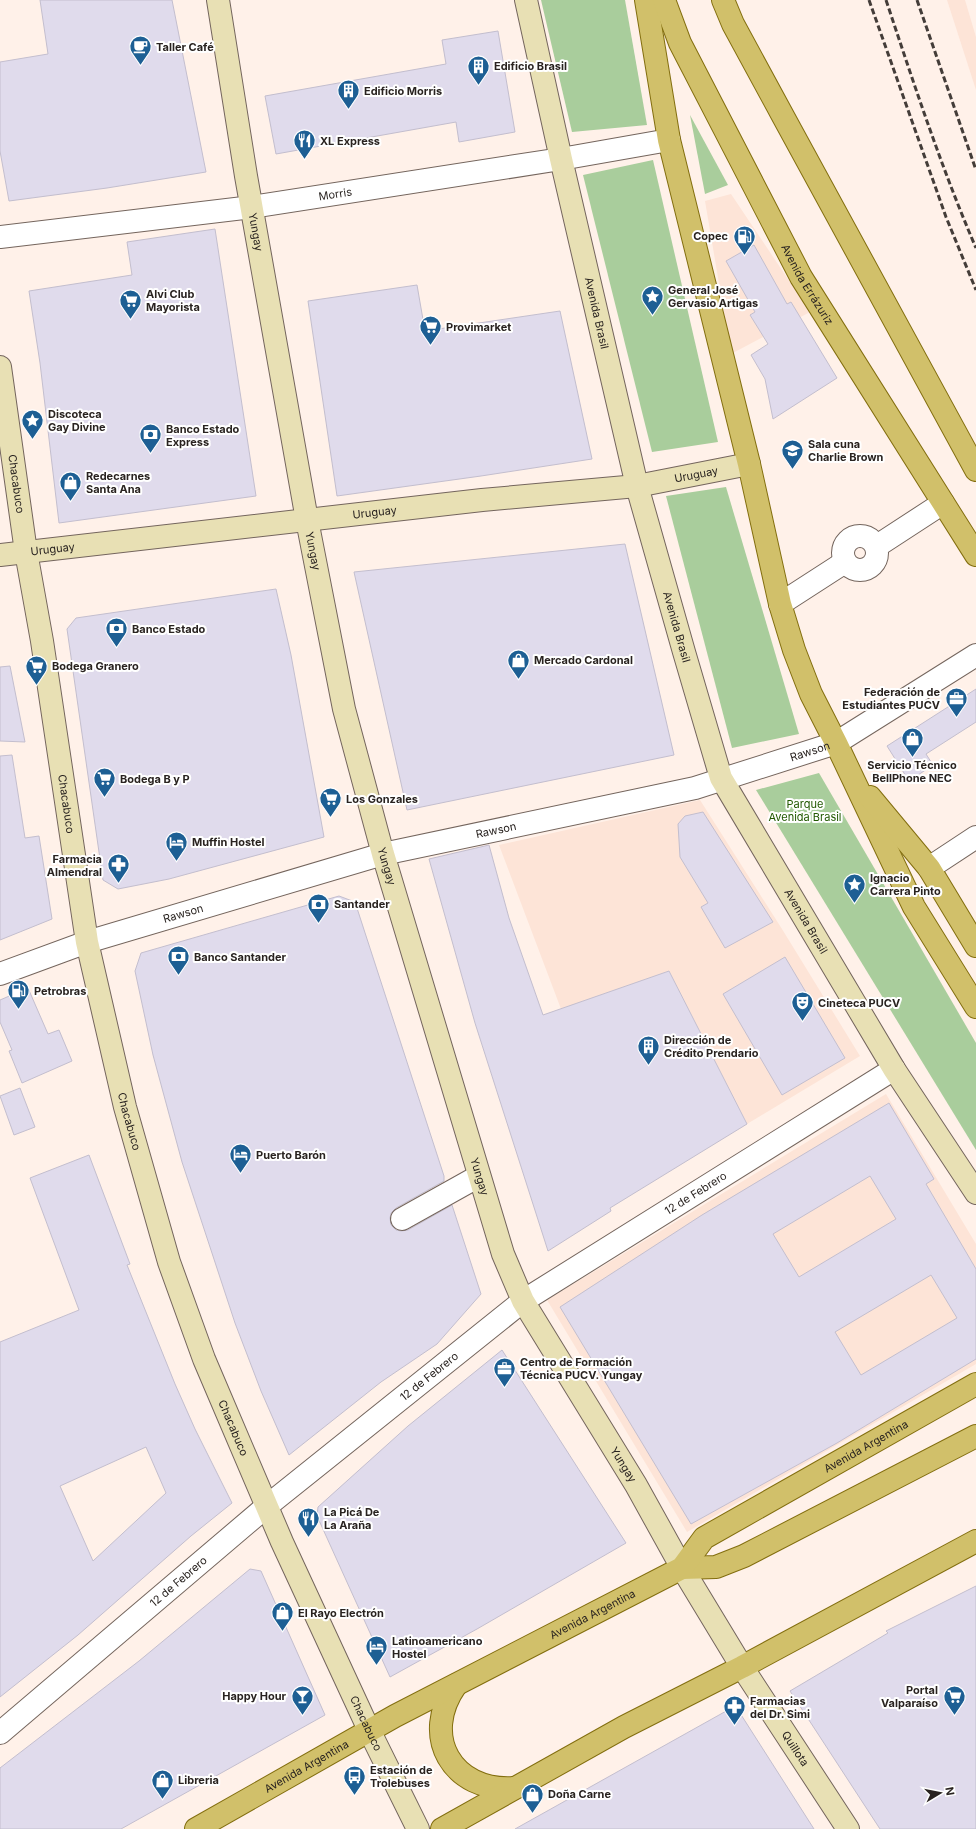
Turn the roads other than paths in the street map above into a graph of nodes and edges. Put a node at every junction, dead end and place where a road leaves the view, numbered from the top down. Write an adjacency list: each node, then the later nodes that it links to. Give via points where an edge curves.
1 (218, 0): 8 (street, Yungay)
2 (526, 0): 7 (street, Avenida Brasil)
3 (646, 0): 6 (main road)
4 (664, 0): 16 (main road, Avenida Errázuriz, via 680,43 801,277)
5 (723, 0): 10 (main road, via 740,37)
6 (669, 140): 7 (street, Morris); 13 (main road)
7 (561, 159): 8 (street, Morris); 15 (street, Avenida Brasil)
8 (252, 207): 9 (street, Morris); 17 (street, Yungay)
9 (0, 237)
10 (851, 241): 12 (main road); 14 (main road)
11 (0, 367): 18 (street, Chacabuco)
12 (976, 438)
13 (749, 464): 15 (street, Uruguay); 21 (main road)
14 (976, 470)
15 (637, 486): 17 (street, Uruguay); 25 (street, Avenida Brasil)
16 (943, 503): 20 (main road, Avenida Errázuriz); 21 (street, via 877,546 868,537 852,538 844,546 845,562)
17 (307, 520): 18 (street, Uruguay); 27 (street, Yungay, via 344,709)
18 (26, 552): 19 (street, Uruguay); 29 (street, Chacabuco)
19 (0, 555)
20 (976, 555)
21 (780, 604): 23 (main road, via 811,694)
22 (976, 655): 23 (street, Rawson)
23 (836, 743): 24 (main road); 25 (street, Rawson)
24 (849, 771): 28 (main road); 32 (main road, via 914,907)
25 (721, 778): 27 (street, Rawson, via 695,788); 33 (street, Avenida Brasil)
26 (976, 837): 28 (street)
27 (383, 854): 29 (street, Rawson); 34 (street, Yungay)
28 (929, 868): 30 (main road)
29 (87, 942): 31 (street, Rawson); 40 (street, Chacabuco, via 125,1107 169,1262 204,1359)
30 (976, 946)
31 (0, 974)
32 (976, 1007)
33 (894, 1069): 35 (street, Avenida Brasil); 37 (street, 12 de Febrero)
34 (479, 1176): 36 (street); 37 (street, Yungay, via 503,1254)
35 (976, 1193)
36 (402, 1219)
37 (522, 1301): 40 (street, 12 de Febrero); 42 (street, Yungay, via 636,1486)
38 (976, 1384): 42 (main road, Avenida Argentina, via 704,1538)
39 (976, 1436): 42 (main road, via 744,1556 716,1567)
40 (267, 1506): 45 (street, Chacabuco); 46 (street, 12 de Febrero)
41 (976, 1541): 43 (main road)
42 (682, 1568): 43 (street, Yungay); 44 (main road, Avenida Argentina)
43 (742, 1667): 47 (main road, via 624,1727); 51 (street, Quillota)
44 (456, 1685): 45 (main road, Avenida Argentina); 47 (main road, via 446,1702 440,1722 444,1748 451,1761 472,1781 500,1789)
45 (369, 1730): 48 (main road, Avenida Argentina); 49 (street, Chacabuco)
46 (0, 1733)
47 (514, 1788): 50 (main road)
48 (196, 1829)
49 (418, 1829)
50 (442, 1829)
51 (848, 1829)

